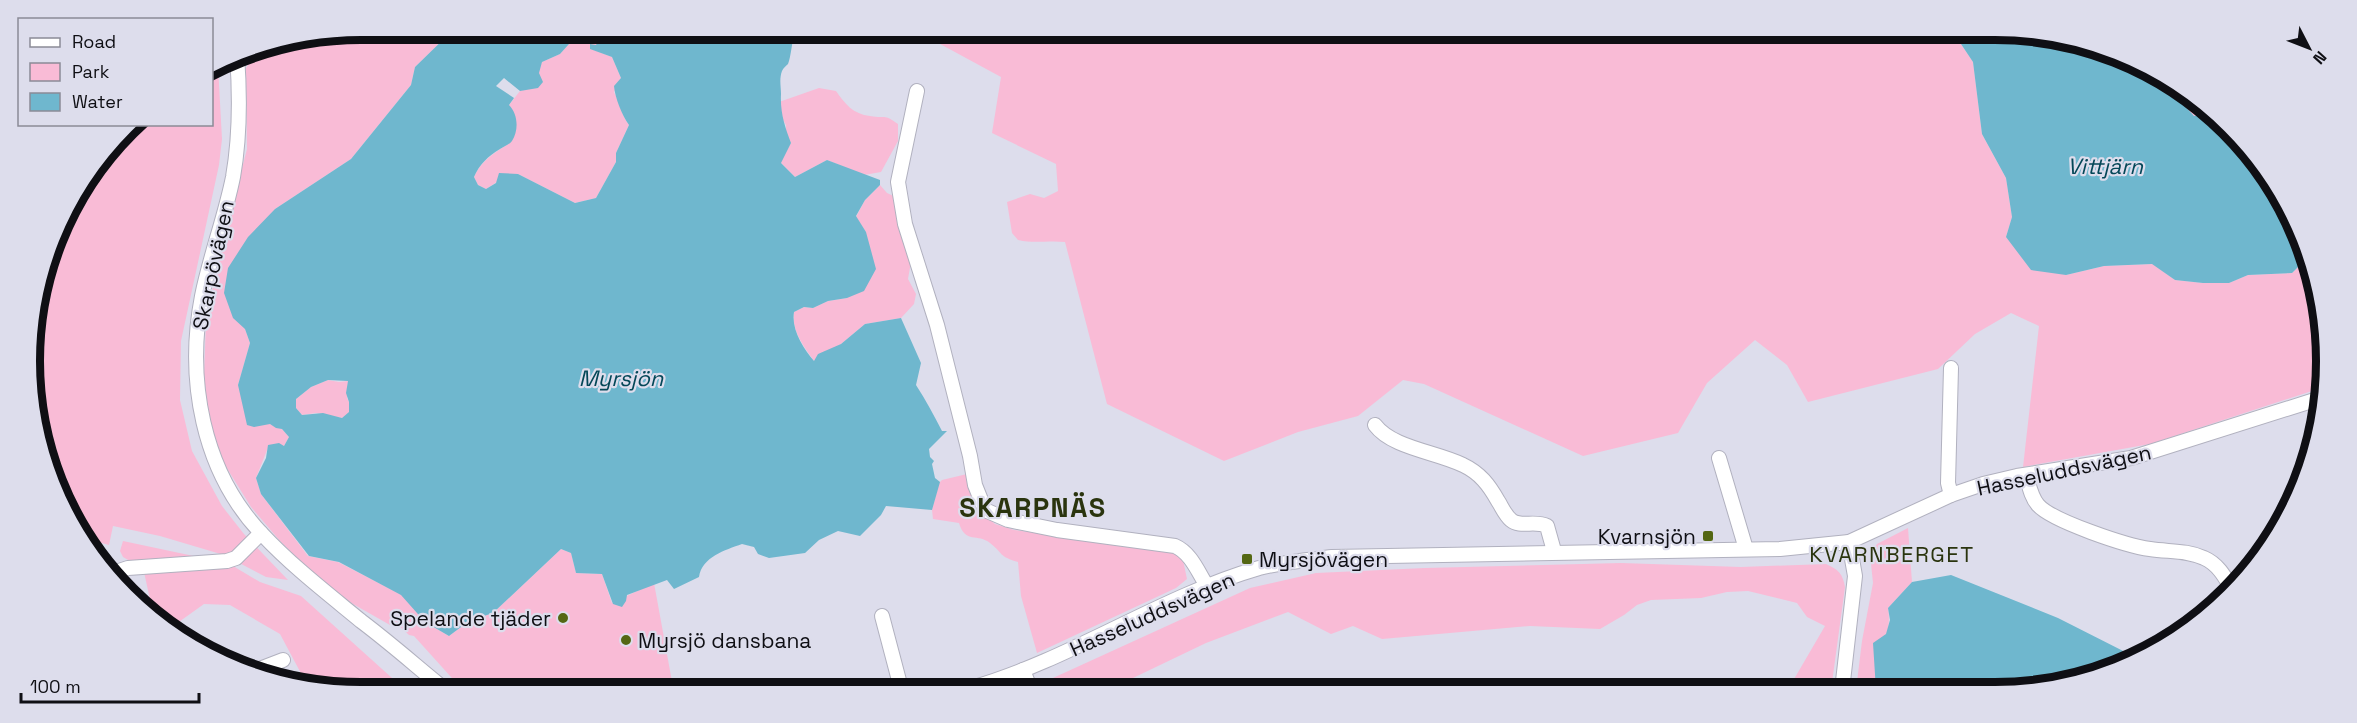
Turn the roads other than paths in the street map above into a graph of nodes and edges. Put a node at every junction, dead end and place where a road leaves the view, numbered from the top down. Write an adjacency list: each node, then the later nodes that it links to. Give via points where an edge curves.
1 (238, 66): 9 (street, Skarpövägen, via 237,152 202,293 196,366 199,406 213,455 242,510)
2 (917, 92): 15 (street, via 898,182 904,224 938,325 975,485 985,510 1029,525 1175,546 1189,556)
3 (1951, 368): 8 (street)
4 (2314, 400): 7 (street, Hasseluddsvägen, via 2131,458)
5 (1375, 425): 12 (street, via 1397,441 1478,474 1510,520 1546,526)
6 (1719, 458): 11 (street)
7 (2026, 474): 8 (street, Hasseluddsvägen); 14 (street, via 2037,504 2052,515 2121,544 2185,552 2206,559)
8 (1951, 495): 10 (street, Hasseluddsvägen)
9 (261, 533): 13 (street, via 236,558 227,561); 20 (street, via 309,579)
10 (1849, 542): 11 (street, Hasseluddsvägen); 24 (street, via 1855,576)
11 (1746, 549): 12 (street, Hasseluddsvägen)
12 (1554, 552): 15 (street, Hasseluddsvägen, via 1323,558 1261,568)
13 (119, 571)
14 (2228, 582)
15 (1207, 586): 19 (street, Hasseluddsvägen)
16 (882, 616): 21 (street)
17 (283, 660): 18 (street)
18 (264, 667)
19 (1023, 670): 22 (street, Hasseluddsvägen); 23 (street)
20 (436, 682)
21 (899, 682)
22 (988, 682)
23 (1028, 682)
24 (1843, 682)

